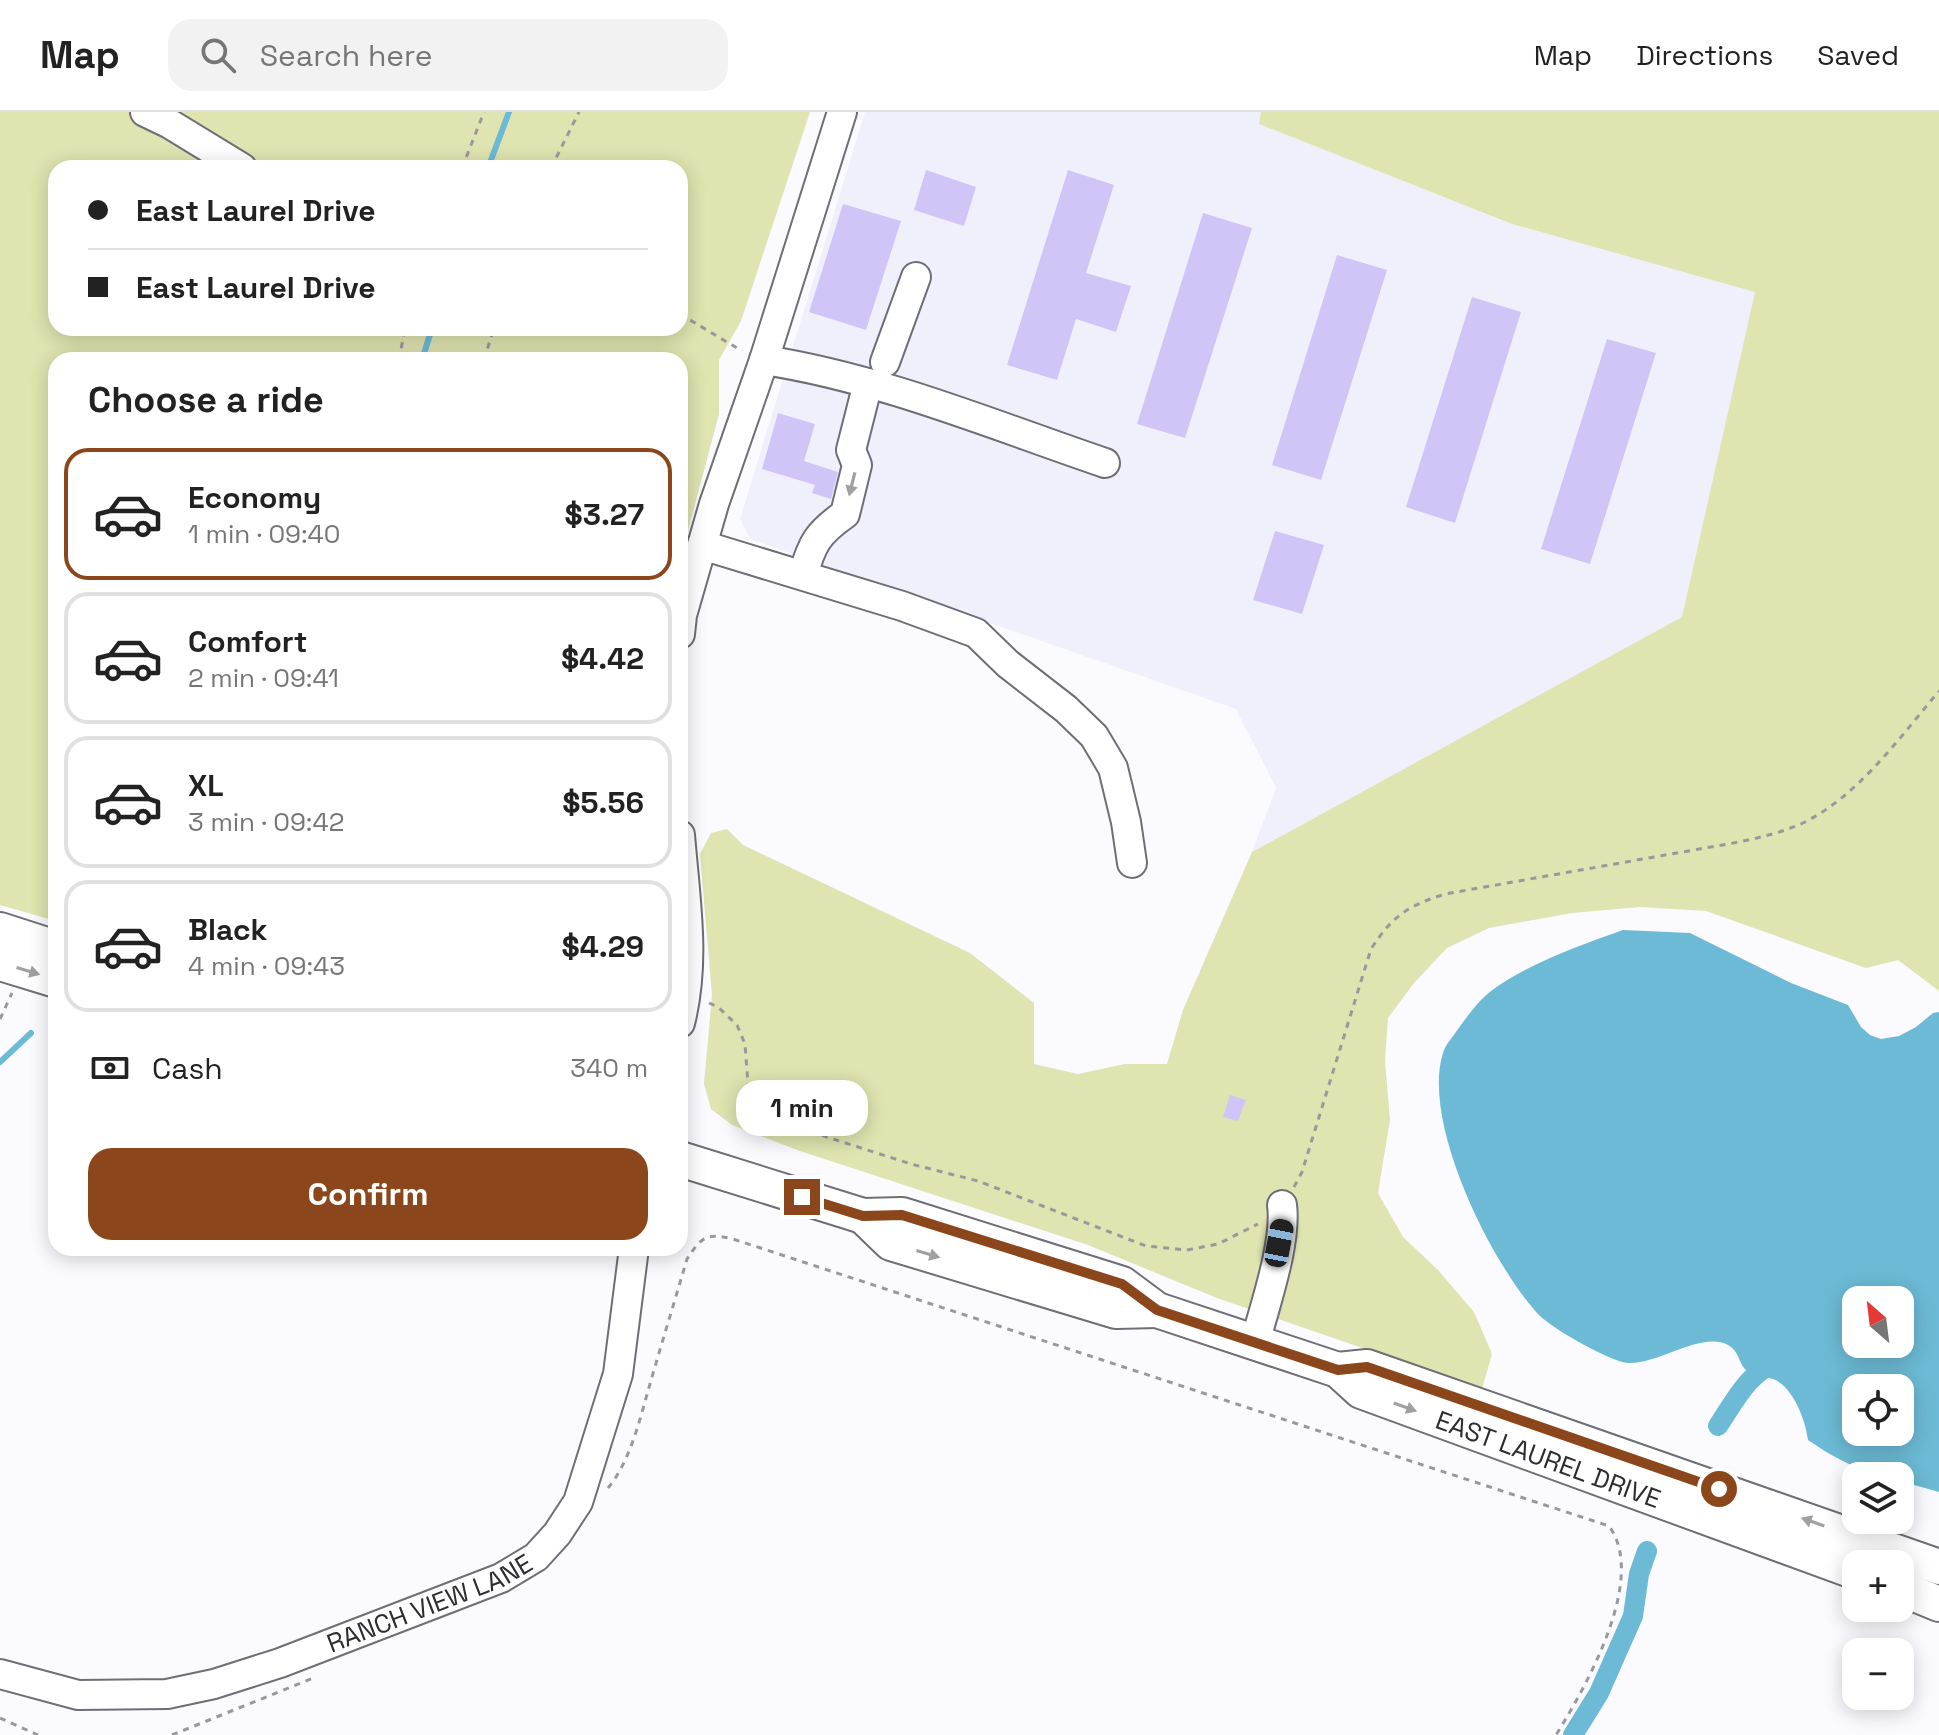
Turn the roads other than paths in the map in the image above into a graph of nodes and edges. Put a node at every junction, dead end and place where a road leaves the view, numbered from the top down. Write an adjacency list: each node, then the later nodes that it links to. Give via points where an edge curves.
1 (145, 112): 3 (street)
2 (842, 112): 5 (street)
3 (229, 160)
4 (916, 277): 6 (street)
5 (764, 360): 6 (street); 8 (street)
6 (874, 378): 7 (street); 9 (street, one-way to 9, via 851,450 857,465 845,514 811,547)
7 (1105, 463)
8 (702, 545): 9 (street); 10 (street)
9 (803, 575): 11 (street, via 976,633 1066,709 1094,736 1113,768)
10 (688, 594)
11 (1132, 863)
12 (0, 930): 14 (main road)
13 (688, 934): 15 (street)
14 (48, 945)
15 (688, 955)
16 (0, 963): 17 (main road, one-way to 17)
17 (48, 978)
18 (688, 1161): 21 (main road, EAST LAUREL DRIVE, via 863,1216 902,1215 1122,1284 1157,1310)
19 (1282, 1205): 21 (street, via 1284,1219)
20 (633, 1256): 27 (street, RANCH VIEW LANE, via 618,1374 578,1502 536,1557 487,1584 214,1684 167,1694 78,1695)
21 (1255, 1343): 22 (main road, EAST LAUREL DRIVE)
22 (1338, 1370): 23 (main road, EAST LAUREL DRIVE, one-way to 23, via 1361,1391); 24 (main road, EAST LAUREL DRIVE, one-way to 22, via 1367,1367)
23 (1842, 1567)
24 (1939, 1567)
25 (1914, 1594): 26 (main road)
26 (1939, 1604)
27 (0, 1674)

